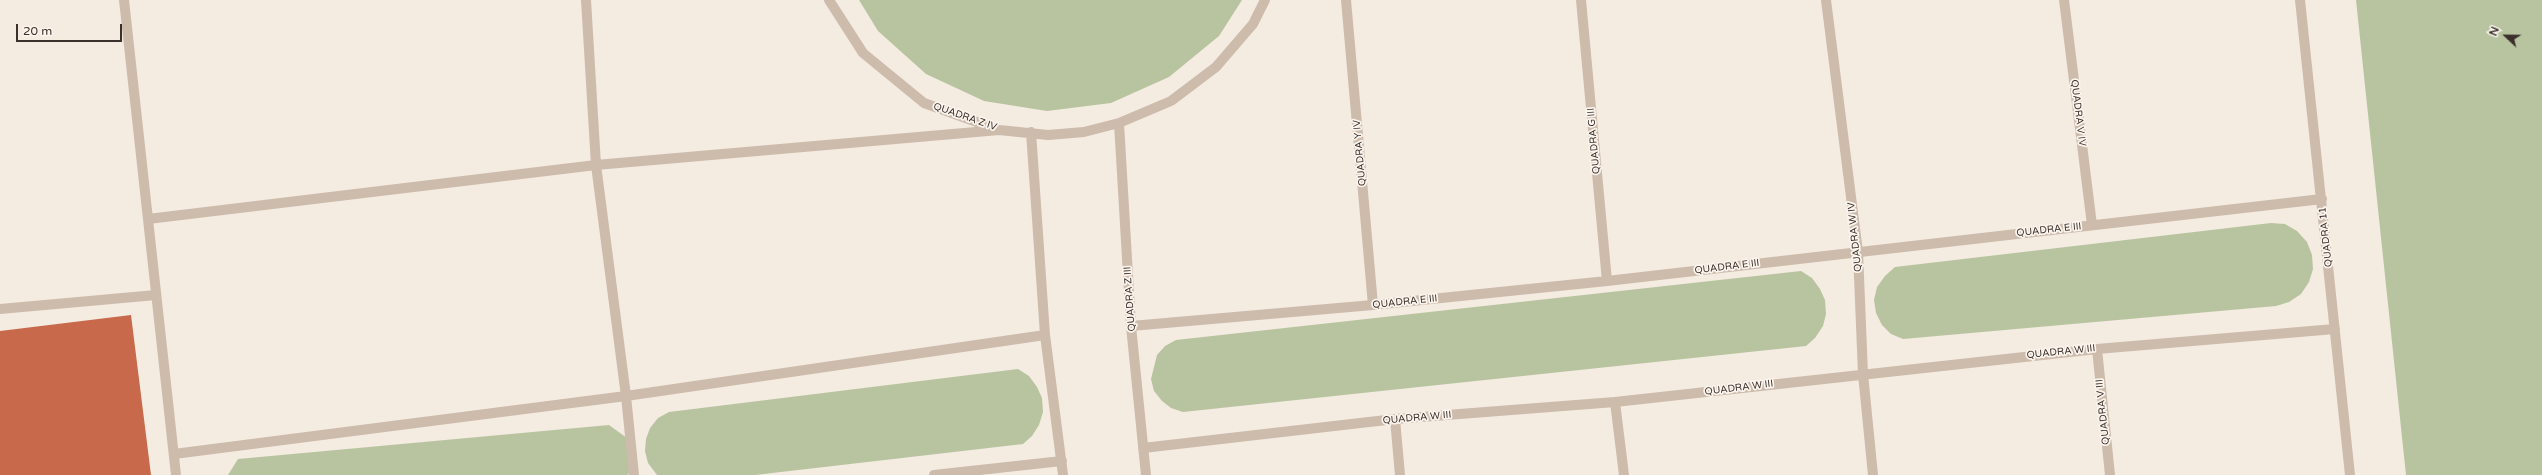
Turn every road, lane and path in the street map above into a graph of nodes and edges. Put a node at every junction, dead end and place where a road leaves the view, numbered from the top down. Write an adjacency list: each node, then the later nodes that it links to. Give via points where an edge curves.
1 (124, 0): 15 (street)
2 (586, 0): 13 (street)
3 (829, 0): 11 (street, QUADRA Z IV, via 863,53 924,103)
4 (1265, 0): 10 (street, QUADRA Z IV, via 1253,24 1216,67 1171,101)
5 (1346, 0): 20 (street, QUADRA Y IV)
6 (1581, 0): 18 (street, QUADRA G III)
7 (1826, 0): 17 (street, QUADRA W IV)
8 (2064, 0): 16 (street, QUADRA V IV)
9 (2300, 0): 14 (street, QUADRA 11)
10 (1119, 123): 12 (street, QUADRA Z IV, via 1084,132); 22 (street, QUADRA Z III)
11 (999, 130): 12 (street, QUADRA Z IV); 13 (street)
12 (1031, 132): 24 (street)
13 (596, 165): 15 (street); 27 (street)
14 (2322, 199): 16 (street, QUADRA E III); 23 (street, QUADRA 11)
15 (148, 218): 19 (street)
16 (2092, 225): 17 (street, QUADRA E III)
17 (1858, 252): 18 (street, QUADRA E III); 26 (street, QUADRA W IV)
18 (1607, 281): 20 (street, QUADRA E III)
19 (156, 295): 21 (street); 31 (street)
20 (1373, 305): 22 (street, QUADRA E III)
21 (0, 309)
22 (1132, 326): 30 (street, QUADRA Z III)
23 (2335, 329): 25 (street, QUADRA W III); 42 (street, QUADRA 11)
24 (1045, 335): 27 (street); 32 (street)
25 (2097, 348): 26 (street, QUADRA W III); 41 (street, QUADRA V III)
26 (1863, 374): 28 (street, QUADRA W III); 40 (street, QUADRA W IV)
27 (626, 396): 31 (street); 34 (street)
28 (1615, 402): 29 (street, QUADRA W III); 39 (street)
29 (1396, 419): 30 (street, QUADRA W III); 38 (street)
30 (1143, 448): 37 (street, QUADRA Z III)
31 (174, 454): 33 (street)
32 (1062, 461): 35 (street); 36 (street)
33 (176, 475)
34 (634, 475)
35 (934, 475)
36 (1063, 475)
37 (1146, 475)
38 (1400, 475)
39 (1624, 475)
40 (1872, 475)
41 (2110, 475)
42 (2350, 475)

